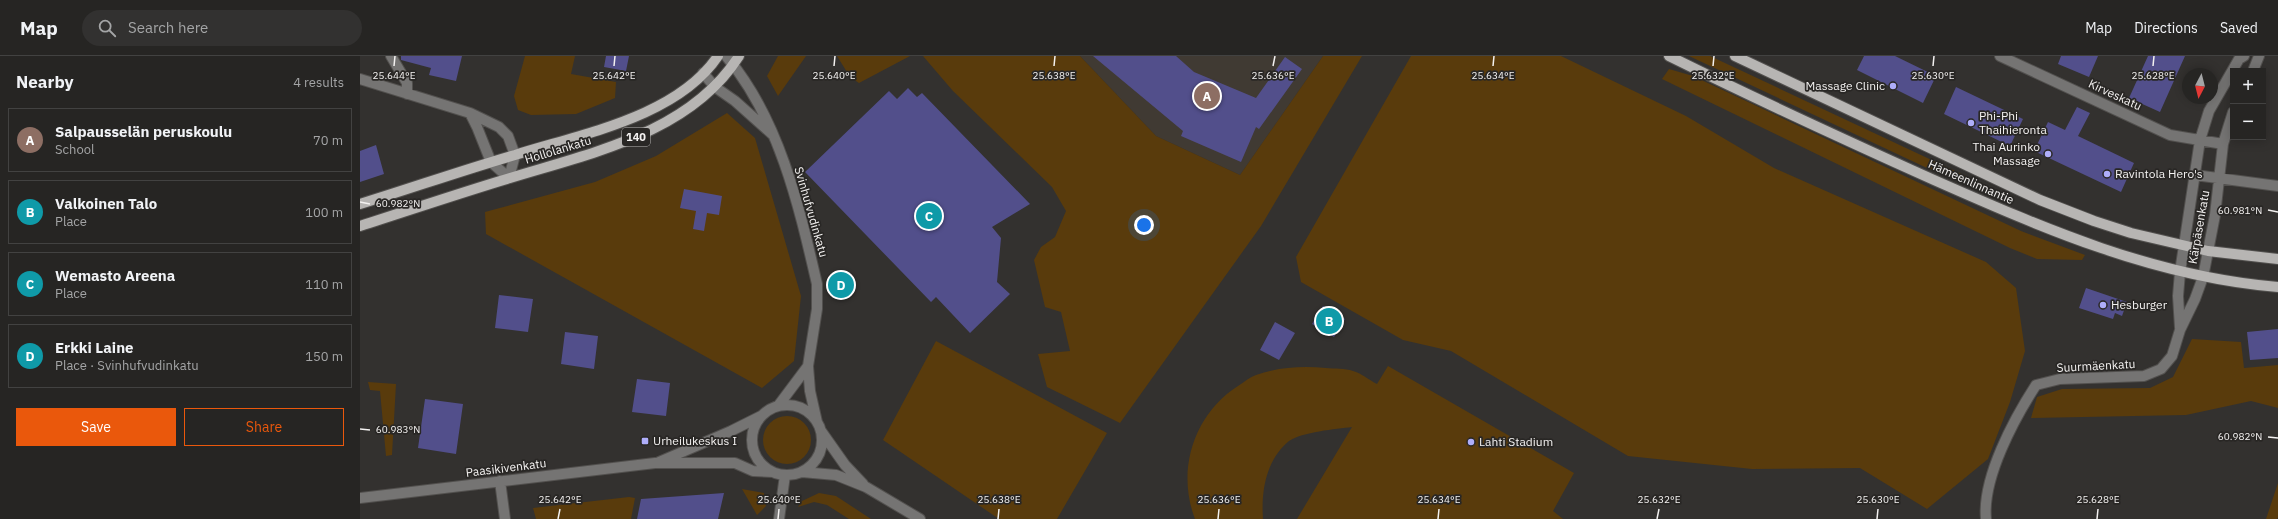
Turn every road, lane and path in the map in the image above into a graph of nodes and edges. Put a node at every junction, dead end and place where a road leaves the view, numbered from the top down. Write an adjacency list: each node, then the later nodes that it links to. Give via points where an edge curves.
1 (391, 56): 15 (street, via 407,83)
2 (718, 56): 12 (main road, Hollolankatu / 140)
3 (726, 56): 10 (street, Svinhufvudinkatu)
4 (739, 56): 10 (main road, Hollolankatu / 140)
5 (1668, 56): 32 (main road, Hämeenlinnantie, via 2036,225 2093,247)
6 (1735, 56): 29 (main road, Hämeenlinnantie, via 2040,200 2094,221)
7 (2000, 56): 19 (street, Kirveskatu, via 2170,136)
8 (2244, 56): 19 (street, Kärpäsenkatu, via 2239,59 2209,111)
9 (2259, 56): 11 (street)
10 (734, 65): 14 (main road, Hollolankatu / 140); 18 (street, Svinhufvudinkatu, via 749,86)
11 (2254, 68)
12 (703, 73): 14 (street); 21 (main road, Hollolankatu / 140, via 672,98 635,116)
13 (360, 79): 15 (street)
14 (715, 87): 18 (street, via 735,101); 24 (main road, Hollolankatu / 140, via 680,113 646,133 597,152)
15 (407, 94): 16 (street)
16 (470, 113): 21 (street, via 499,127 508,136); 22 (street)
17 (2230, 122): 20 (street, Kärpäsenkatu)
18 (776, 138): 36 (street, Svinhufvudinkatu, via 817,284 817,309)
19 (2200, 140): 20 (street, Kirveskatu); 23 (street, Kärpäsenkatu)
20 (2223, 144): 25 (street, Kärpäsenkatu)
21 (515, 155): 22 (main road, Hollolankatu / 140); 24 (street)
22 (491, 162): 24 (street); 27 (main road, Hollolankatu / 140)
23 (2195, 175): 25 (street); 29 (street, Kärpäsenkatu)
24 (509, 178): 28 (main road, Hollolankatu / 140)
25 (2220, 178): 26 (street); 30 (street, Kärpäsenkatu)
26 (2278, 186)
27 (360, 204)
28 (360, 226)
29 (2184, 246): 30 (main road, Hämeenlinnantie); 32 (street, Suurmäenkatu)
30 (2208, 251): 31 (main road, Hämeenlinnantie); 33 (street, Kärpäsenkatu)
31 (2278, 258)
32 (2180, 272): 33 (main road, Hämeenlinnantie); 35 (street, Suurmäenkatu)
33 (2203, 277): 34 (main road, Hämeenlinnantie); 35 (street, Suurmäenkatu, via 2196,299)
34 (2278, 287)
35 (2180, 330): 50 (street, Suurmäenkatu, via 2172,356 2161,369 2144,376 2060,379 2036,385 2021,407 1989,482)
36 (808, 366): 37 (street, Svinhufvudinkatu); 39 (street, Svinhufvudinkatu, via 810,391)
37 (778, 406): 38 (street); 39 (street, via 800,408 810,413)
38 (762, 416): 40 (street, Paasikivenkatu); 41 (street, via 753,432 753,446 758,460)
39 (819, 426): 42 (street, via 823,439 819,455 815,462); 45 (street, via 845,465)
40 (655, 463): 41 (street, Paasikivenkatu, via 735,464 753,471); 44 (street, Paasikivenkatu)
41 (773, 472): 43 (street)
42 (802, 472): 43 (street); 45 (street, via 836,475)
43 (785, 475): 48 (street)
44 (500, 482): 46 (street, Paasikivenkatu); 47 (street)
45 (866, 487): 49 (street)
46 (360, 498)
47 (505, 519)
48 (779, 519)
49 (920, 519)
50 (1986, 519)

